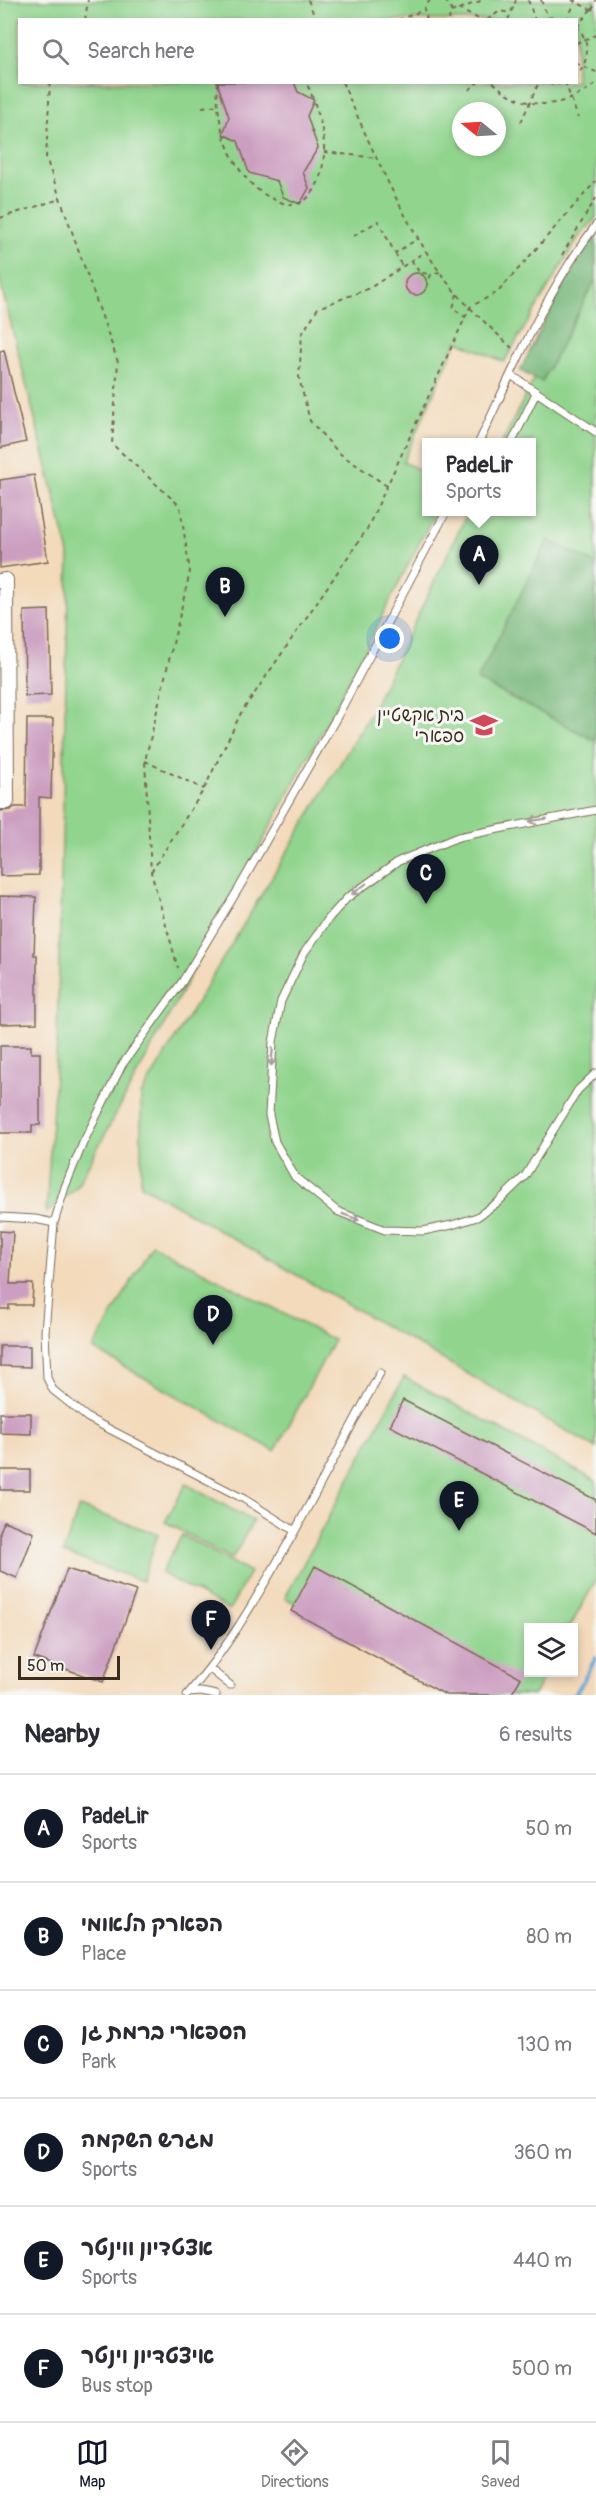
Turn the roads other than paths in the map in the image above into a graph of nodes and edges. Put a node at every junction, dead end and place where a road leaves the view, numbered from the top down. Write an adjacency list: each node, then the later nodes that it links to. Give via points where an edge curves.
1 (596, 225): 2 (lane, via 546,302)
2 (511, 375): 3 (lane); 5 (lane)
3 (536, 393): 4 (lane); 6 (lane)
4 (596, 432)
5 (481, 438)
6 (514, 438)
7 (444, 516): 13 (lane, via 338,715 239,888 182,982 122,1065 83,1143)
8 (3, 580): 9 (street, via 7,802)
9 (0, 802)
10 (596, 810): 11 (lane, one-way to 11, via 458,837 399,861 347,898 304,953 281,1000 273,1042 269,1114 275,1142 295,1177 337,1211 385,1230 423,1231 453,1226 498,1203 525,1176 579,1090)
11 (596, 1073)
12 (0, 1218): 13 (lane)
13 (54, 1223): 15 (lane, via 45,1332 47,1378 53,1390 88,1418 244,1499)
14 (380, 1373): 15 (lane)
15 (295, 1531): 16 (lane, via 246,1617)
16 (210, 1669): 17 (lane); 18 (lane)
17 (230, 1684)
18 (188, 1694): 19 (lane)
19 (216, 1695)

